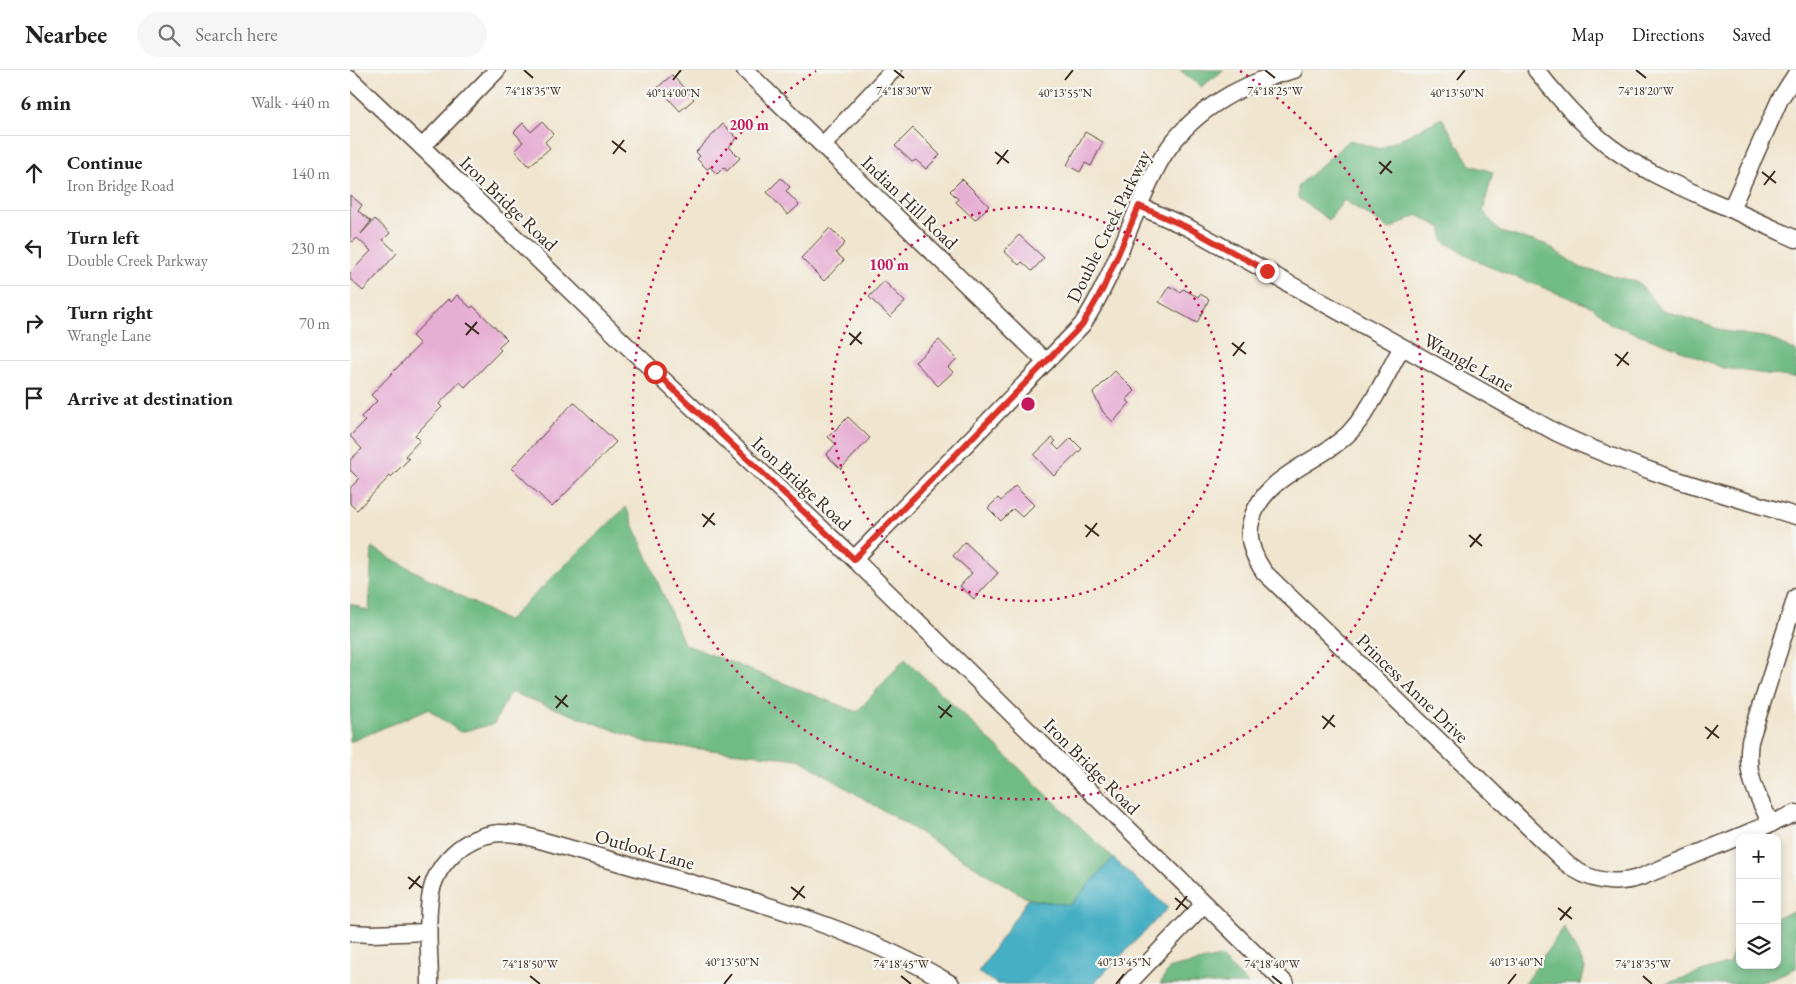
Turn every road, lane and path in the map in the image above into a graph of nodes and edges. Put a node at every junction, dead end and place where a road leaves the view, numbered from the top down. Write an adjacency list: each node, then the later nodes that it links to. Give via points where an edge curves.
1 (497, 70): 9 (street)
2 (745, 70): 8 (street, Indian Hill Road)
3 (894, 70): 8 (street)
4 (1294, 70): 10 (street, Double Creek Parkway, via 1241,87 1195,119 1160,162)
5 (1536, 70): 11 (street, via 1568,108 1608,145 1668,181)
6 (1796, 74): 11 (street, via 1780,99)
7 (350, 80): 9 (street, Iron Bridge Road)
8 (823, 145): 14 (street, Indian Hill Road)
9 (422, 147): 16 (street, Iron Bridge Road)
10 (1139, 206): 13 (street, Wrangle Lane, via 1189,228); 14 (street, Double Creek Parkway, via 1092,309 1082,325)
11 (1731, 209): 12 (street)
12 (1796, 239)
13 (1402, 347): 15 (street, Wrangle Lane, via 1595,451); 19 (street, Princess Anne Drive, via 1350,432 1326,452 1275,483 1258,501 1250,535 1254,554 1264,572 1566,863 1588,877 1614,882 1634,880)
14 (1046, 362): 16 (street, Double Creek Parkway)
15 (1796, 516)
16 (854, 559): 20 (street, Iron Bridge Road)
17 (1796, 597): 19 (street, via 1748,756 1752,783)
18 (1796, 813): 19 (street, Princess Anne Drive)
19 (1771, 824)
20 (1204, 904): 25 (street); 26 (street, Iron Bridge Road)
21 (428, 932): 22 (street); 23 (street, Outlook Lane); 24 (street, Outlook Lane, via 430,898 442,866 467,843 482,836 510,833 802,916 873,943)
22 (350, 933)
23 (430, 984)
24 (951, 984)
25 (1128, 984)
26 (1286, 984)

